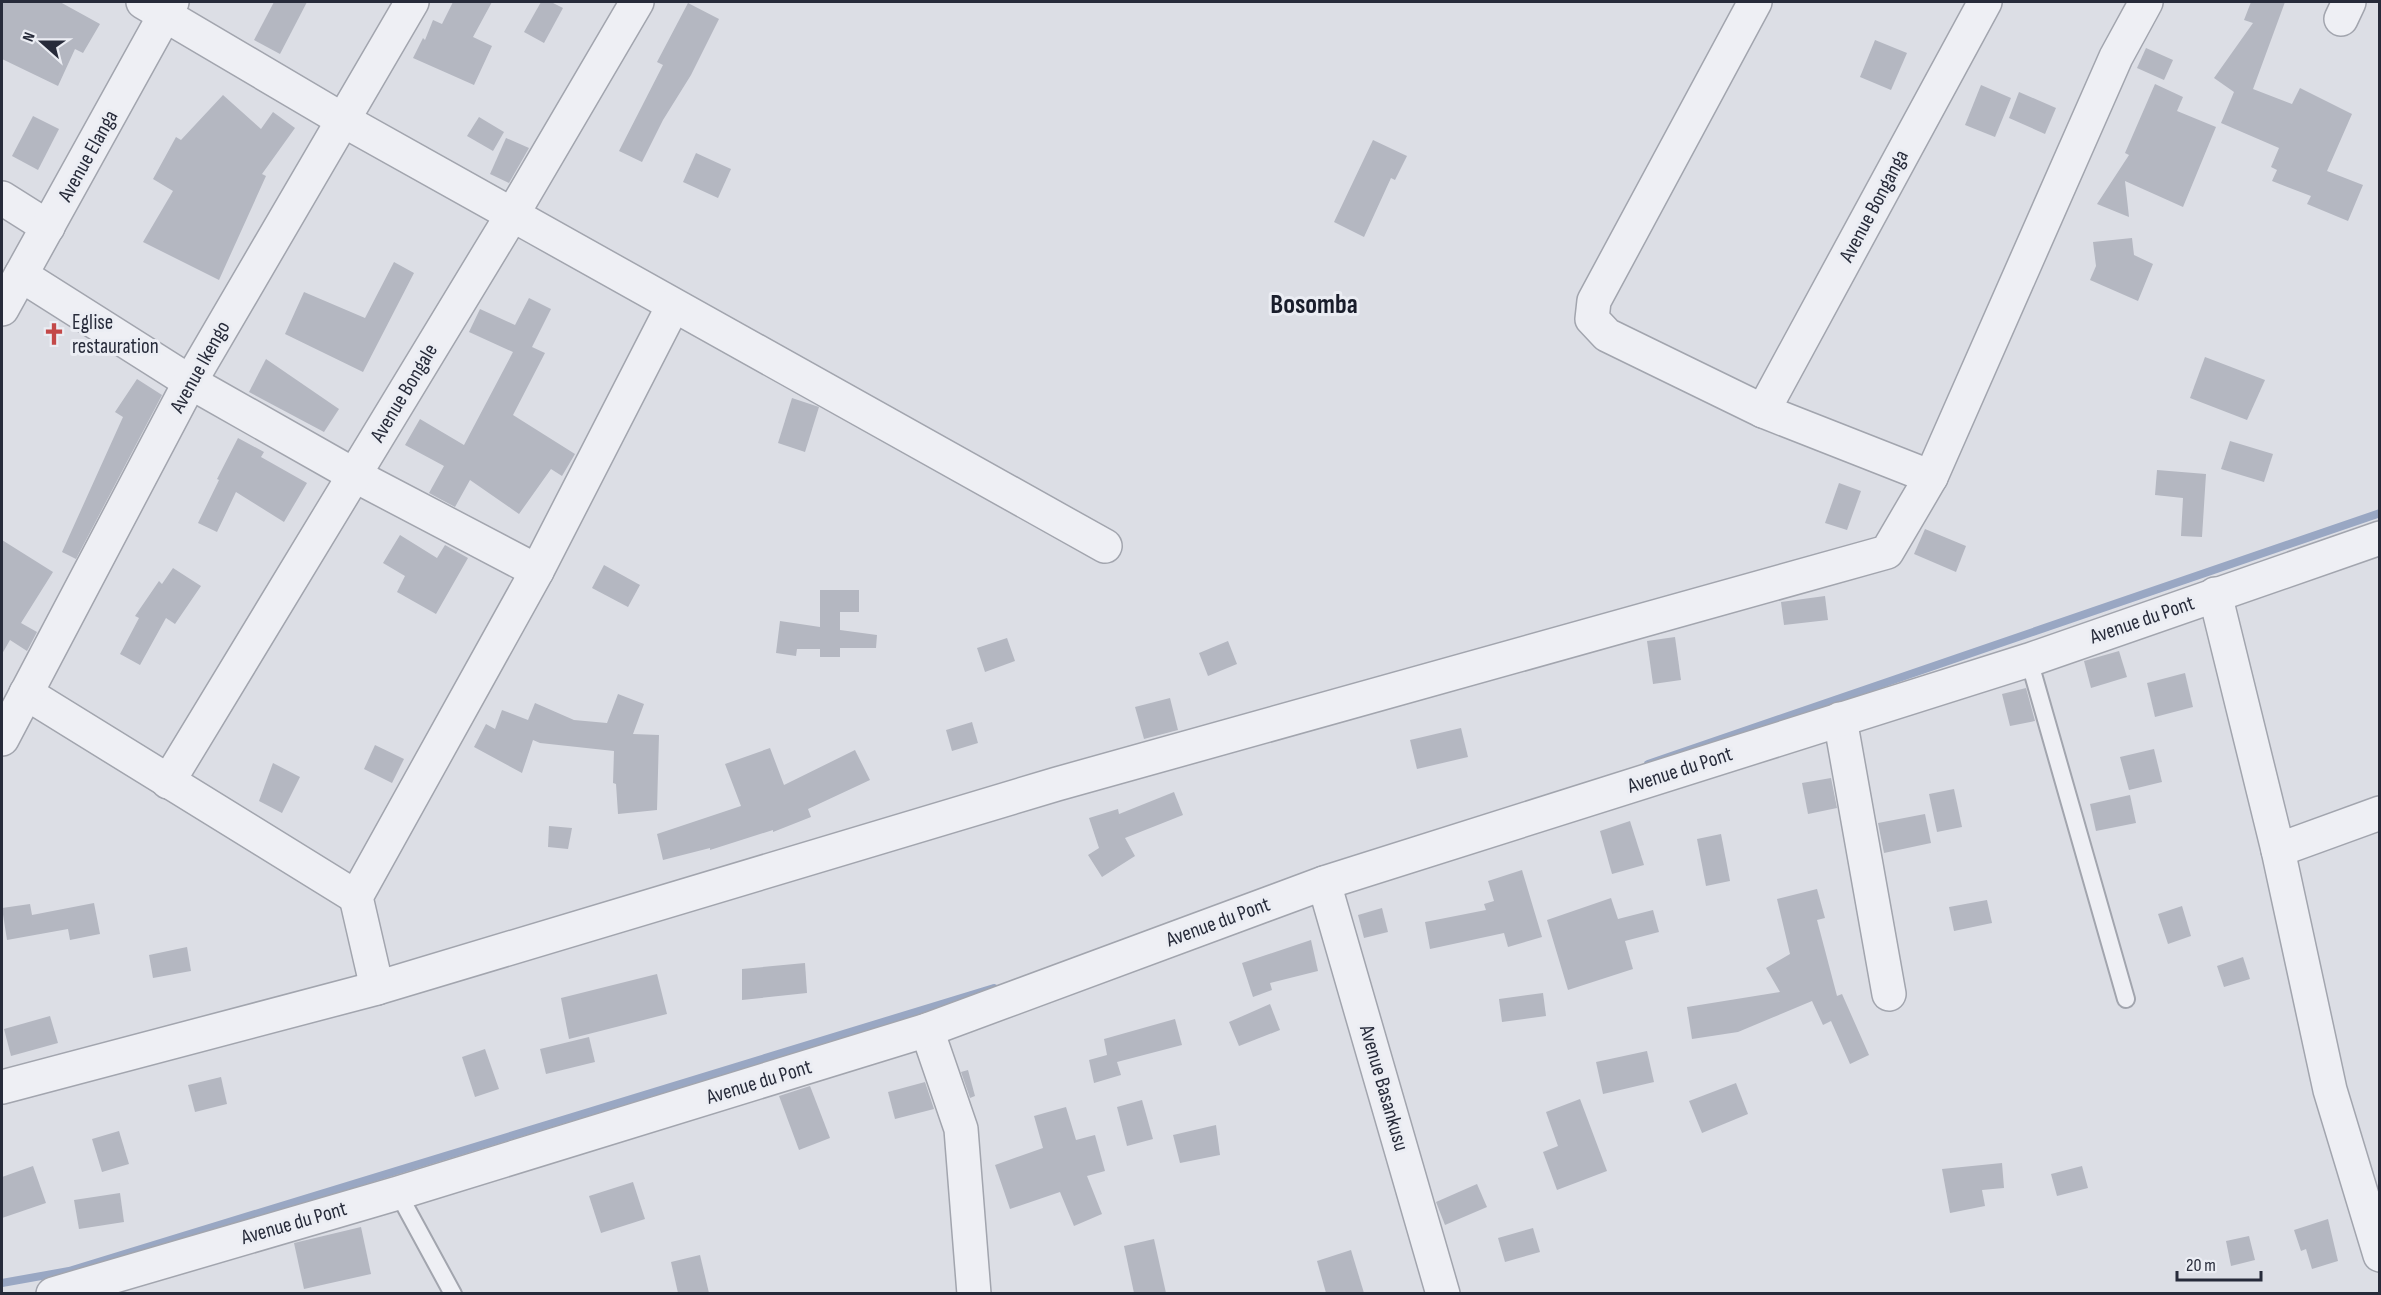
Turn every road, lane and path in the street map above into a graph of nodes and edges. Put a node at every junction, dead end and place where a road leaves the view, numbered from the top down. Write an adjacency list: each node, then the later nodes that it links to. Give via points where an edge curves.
1 (412, 2): 7 (street, Avenue Ikengo)
2 (637, 2): 9 (street, Avenue Bongale)
3 (1755, 2): 15 (street, via 1594,301 1592,319 1606,335)
4 (1985, 2): 15 (street, Avenue Bonganga)
5 (2146, 2): 17 (street, via 2116,57)
6 (160, 6): 7 (street); 10 (street, Avenue Elanga)
7 (343, 120): 9 (street); 14 (street, Avenue Ikengo)
8 (2, 198): 10 (street)
9 (512, 216): 12 (street); 16 (street, Avenue Bongale)
10 (48, 227): 11 (street, Avenue Elanga)
11 (21, 275): 13 (street, Avenue Elanga); 14 (street)
12 (673, 306): 19 (street); 20 (street)
13 (2, 309)
14 (190, 382): 16 (street); 23 (street, Avenue Ikengo)
15 (1763, 411): 17 (street)
16 (354, 475): 20 (street); 26 (street, Avenue Bongale)
17 (1930, 477): 31 (street, via 1887,552 1057,784)
18 (2379, 538): 21 (street, Avenue du Pont)
19 (1105, 546)
20 (537, 571): 30 (street)
21 (2215, 594): 22 (street, Avenue du Pont); 28 (street)
22 (2029, 660): 24 (street, Avenue du Pont); 33 (lane)
23 (26, 693): 25 (street, Avenue Ikengo); 26 (street)
24 (1840, 719): 29 (street, Avenue du Pont); 32 (street)
25 (2, 739)
26 (168, 782): 30 (street)
27 (2379, 813): 28 (street)
28 (2278, 850): 37 (street, via 2330,1090)
29 (1324, 884): 34 (street, Avenue du Pont); 42 (street, Avenue Basankusu)
30 (356, 897): 31 (street)
31 (376, 988): 35 (street)
32 (1889, 994)
33 (2126, 999)
34 (927, 1030): 36 (street, Avenue du Pont); 41 (street, via 961,1129)
35 (2, 1087)
36 (398, 1193): 39 (street, Avenue du Pont); 40 (lane)
37 (2372, 1204): 38 (street)
38 (2379, 1256)
39 (66, 1292)
40 (453, 1293)
41 (974, 1293)
42 (1443, 1293)

